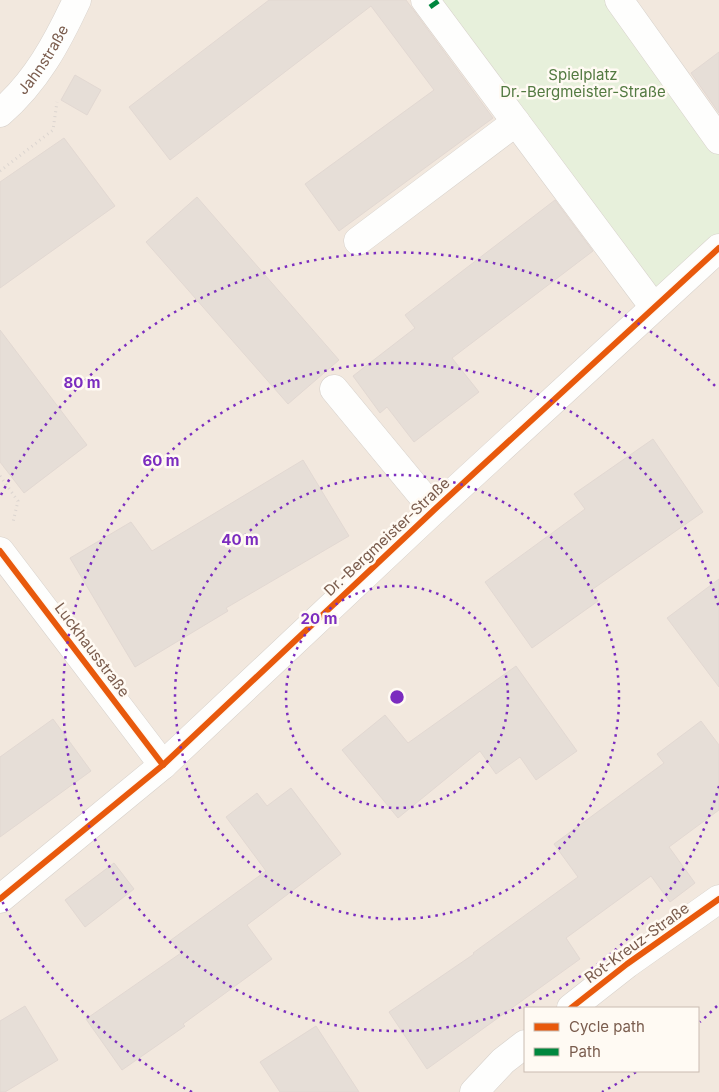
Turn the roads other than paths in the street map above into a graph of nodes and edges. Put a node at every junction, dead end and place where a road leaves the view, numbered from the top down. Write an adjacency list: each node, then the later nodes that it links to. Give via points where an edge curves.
1 (77, 0): 4 (street, Jahnstraße, via 54,49 33,79)
2 (424, 0): 5 (street)
3 (619, 0): 6 (street)
4 (0, 113)
5 (516, 122): 7 (street); 9 (street)
6 (719, 140)
7 (358, 241)
8 (719, 248): 9 (street, Dr.-Bergmeister-Straße)
9 (653, 306): 11 (street, Dr.-Bergmeister-Straße)
10 (334, 389): 11 (street, Dr.-Bergmeister-Straße)
11 (434, 510): 13 (street, Dr.-Bergmeister-Straße)
12 (2, 554): 13 (street, Luckhausstraße)
13 (163, 765): 14 (street, Dr.-Bergmeister-Straße)
14 (0, 899)
15 (719, 899): 16 (street, Rot-Kreuz-Straße)
16 (572, 1007)
17 (524, 1045): 18 (street, via 503,1061)
18 (474, 1092)

